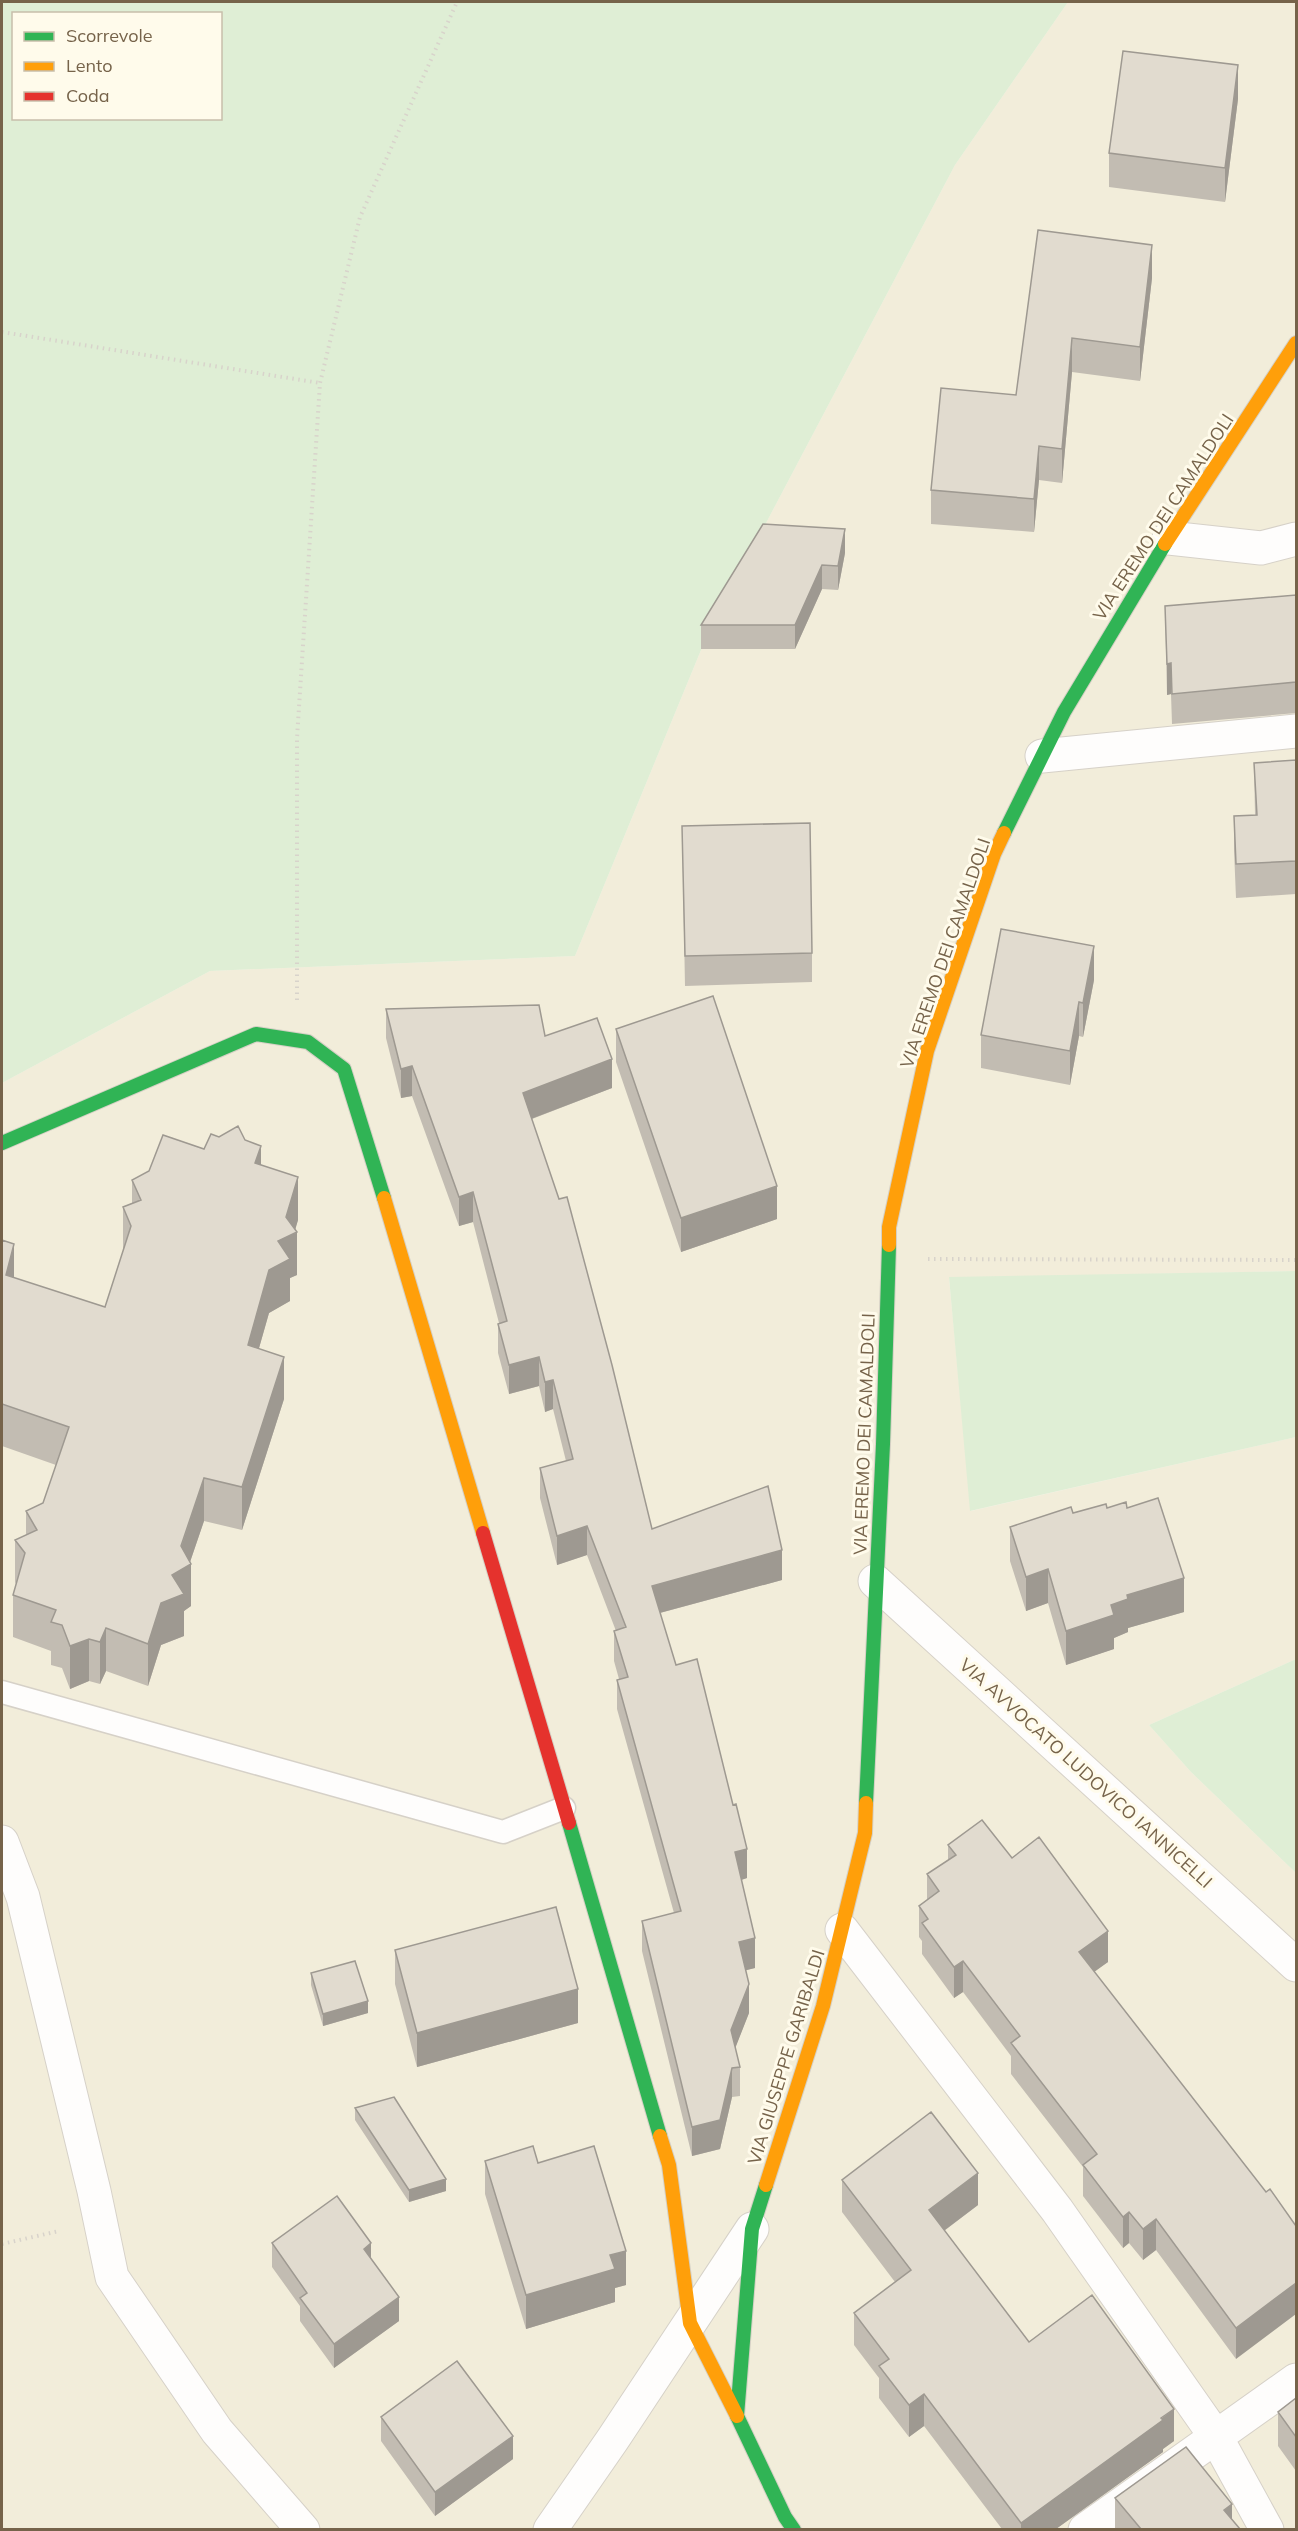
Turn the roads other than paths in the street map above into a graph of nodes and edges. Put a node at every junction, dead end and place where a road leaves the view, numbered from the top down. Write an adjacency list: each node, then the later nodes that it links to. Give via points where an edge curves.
1 (1296, 343): 2 (street, VIA EREMO DEI CAMALDOLI)
2 (1169, 538): 3 (street, via 1261,548); 5 (street, VIA EREMO DEI CAMALDOLI, via 1064,712)
3 (1296, 539)
4 (1296, 731): 5 (street)
5 (1042, 756): 7 (street, VIA EREMO DEI CAMALDOLI, via 994,854 927,1051 889,1227)
6 (2, 1143): 9 (street, via 256,1034 308,1042 344,1069)
7 (875, 1581): 11 (street, VIA GIUSEPPE GARIBALDI, via 865,1833); 12 (street, VIA AVVOCATO LUDOVICO IANNICELLI)
8 (2, 1692): 9 (lane, via 503,1832)
9 (564, 1808): 14 (street, via 669,2165)
10 (2, 1842): 18 (street, via 23,1897 112,2277 217,2431)
11 (842, 1930): 13 (street, VIA GIUSEPPE GARIBALDI, via 823,2006); 17 (street, via 1057,2210)
12 (1296, 1965)
13 (752, 2229): 14 (street); 16 (street, VIA GIUSEPPE GARIBALDI)
14 (690, 2323): 16 (street); 19 (street)
15 (1296, 2380): 17 (street)
16 (737, 2416): 20 (street)
17 (1216, 2437): 21 (street); 22 (street)
18 (303, 2529)
19 (550, 2529)
20 (794, 2529)
21 (1085, 2529)
22 (1267, 2529)

